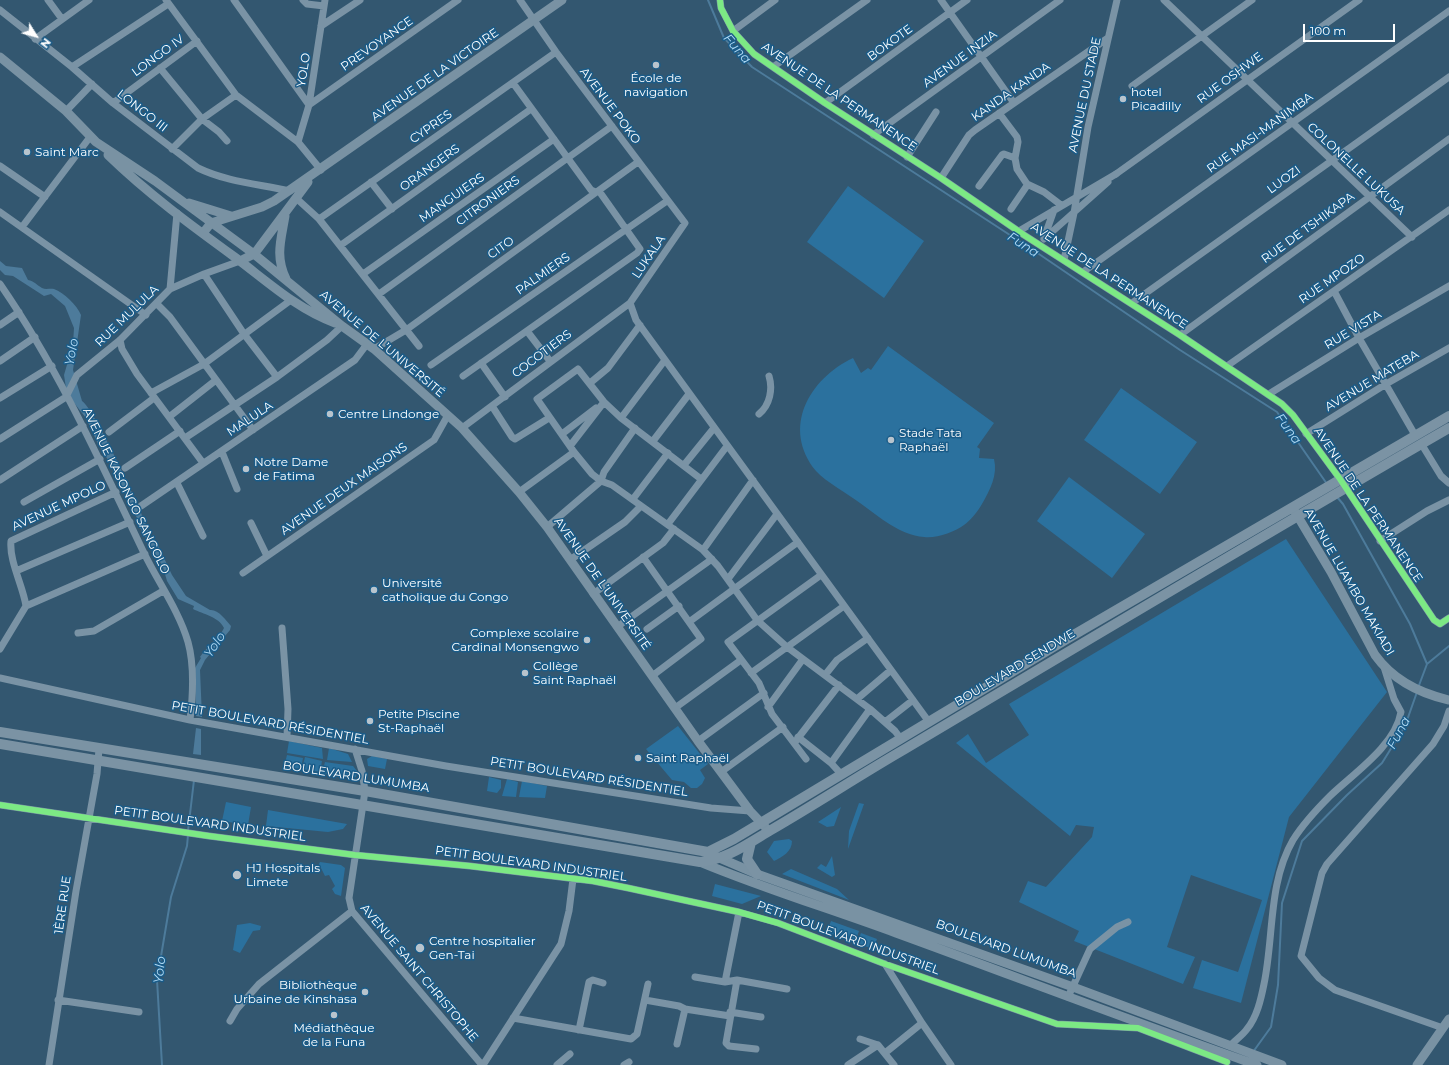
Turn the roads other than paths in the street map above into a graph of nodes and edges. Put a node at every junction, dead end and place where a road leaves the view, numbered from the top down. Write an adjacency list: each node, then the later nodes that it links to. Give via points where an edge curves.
1 (48, 0): 24 (street)
2 (89, 0): 24 (street)
3 (234, 0): 47 (street)
4 (303, 0): 20 (street, via 307,4)
5 (360, 0): 26 (street)
6 (458, 0): 47 (street, PREVOYANCE)
7 (520, 0): 25 (street, AVENUE POKO)
8 (562, 0): 25 (main road, AVENUE DE LA VICTOIRE)
9 (720, 0): 27 (street, AVENUE DE LA PERMANENCE, via 721,8)
10 (775, 0): 27 (street)
11 (867, 0): 36 (street)
12 (941, 0): 23 (street)
13 (967, 0): 23 (street, BOKOTE)
14 (1060, 0): 34 (street, AVENUE INZIA)
15 (1117, 0): 30 (street, AVENUE DU STADE)
16 (1164, 0): 28 (street, COLONELLE LUKUSA)
17 (1252, 0): 28 (street)
18 (1359, 0): 39 (street, RUE OSHWE, bridge)
19 (167, 2): 31 (street); 35 (street)
20 (325, 3): 26 (street, YOLO)
21 (0, 10): 29 (street, LONGO III)
22 (1449, 11): 53 (street, RUE MASI-MANIMBA)
23 (950, 12): 34 (street); 45 (street, BOKOTE)
24 (62, 19): 29 (street)
25 (534, 20): 32 (street, AVENUE POKO); 68 (main road, AVENUE DE LA VICTOIRE)
26 (321, 26): 47 (street, YOLO)
27 (733, 31): 36 (street, AVENUE DE LA PERMANENCE, via 754,54)
28 (1201, 35): 39 (street, COLONELLE LUKUSA); 42 (street)
29 (35, 38): 35 (street, LONGO III)
30 (1108, 38): 46 (street, KANDA KANDA); 76 (street, AVENUE DU STADE)
31 (197, 41): 37 (street, LONGO IV); 43 (street)
32 (556, 52): 40 (street, CYPRES); 54 (street, AVENUE POKO)
33 (0, 57): 49 (main road, AVENUE DE L’UNIVERSITÉ)
34 (982, 57): 46 (street); 55 (street, AVENUE INZIA)
35 (72, 67): 41 (street, LONGO III)
36 (773, 67): 45 (street, AVENUE DE LA PERMANENCE)
37 (160, 68): 44 (street, LONGO IV); 52 (street)
38 (1449, 77): 65 (street, LUOZI)
39 (1247, 79): 53 (street, COLONELLE LUKUSA); 69 (street, RUE OSHWE, bridge)
40 (513, 83): 48 (street); 71 (street, CYPRES)
41 (92, 84): 44 (street, LONGO III); 49 (street)
42 (1132, 86)
43 (236, 95): 52 (street); 60 (street)
44 (113, 103): 61 (street, LONGO III)
45 (825, 103): 55 (street, AVENUE DE LA PERMANENCE)
46 (1014, 103): 51 (street, KANDA KANDA)
47 (309, 105): 60 (street, YOLO)
48 (531, 109): 57 (street); 82 (street, ORANGERS)
49 (66, 111): 56 (main road, AVENUE DE L’UNIVERSITÉ)
50 (936, 112): 62 (street)
51 (999, 114): 64 (street, via 1017,137); 70 (street, KANDA KANDA, via 968,135)
52 (202, 119): 59 (street); 61 (street)
53 (1292, 123): 65 (street, COLONELLE LUKUSA); 104 (street, RUE MASI-MANIMBA)
54 (612, 126): 63 (street, CITRONIERS); 66 (street, AVENUE POKO)
55 (873, 135): 62 (street, AVENUE DE LA PERMANENCE)
56 (93, 139): 77 (street); 79 (main road, AVENUE DE L’UNIVERSITÉ); 87 (main road, via 125,171)
57 (554, 139): 63 (street); 106 (street, MANGUIERS)
58 (1449, 139): 78 (street, RUE DE TSHIKAPA)
59 (227, 141)
60 (298, 142): 68 (street)
61 (172, 149): 75 (street, LONGO III, via 198,168 213,175)
62 (907, 156): 70 (street, AVENUE DE LA PERMANENCE)
63 (567, 157): 74 (street, via 591,190); 112 (street, CITRONIERS)
64 (1015, 158): 72 (street, via 1018,173); 73 (street, via 1002,155)
65 (1330, 160): 78 (street, COLONELLE LUKUSA); 115 (street, LUOZI)
66 (638, 162): 74 (street, CITO); 80 (street, AVENUE POKO)
67 (0, 166): 77 (street)
68 (318, 172): 75 (main road, AVENUE DE LA VICTOIRE)
69 (1116, 174): 76 (street); 88 (street)
70 (940, 178): 96 (street, AVENUE DE LA PERMANENCE)
71 (371, 182): 82 (street); 91 (street, CYPRES)
72 (1027, 184): 81 (street); 83 (street)
73 (979, 186)
74 (599, 191): 95 (street); 122 (street, CITO)
75 (293, 195): 86 (main road, AVENUE DE LA VICTOIRE); 90 (main road); 91 (street)
76 (1076, 196): 81 (street); 88 (street, AVENUE DU STADE)
77 (45, 197): 94 (street)
78 (1370, 197): 98 (street, COLONELLE LUKUSA); 125 (street, RUE DE TSHIKAPA)
79 (178, 198): 90 (main road); 92 (main road, AVENUE DE L’UNIVERSITÉ)
80 (667, 202): 93 (street, AVENUE POKO); 95 (street, PALMIERS)
81 (1062, 205): 84 (street)
82 (392, 209): 100 (street, ORANGERS)
83 (1011, 209)
84 (1054, 210): 96 (street); 99 (street)
85 (1449, 210): 98 (street, RUE MPOZO)
86 (286, 211): 101 (main road, AVENUE DE LA VICTOIRE); 107 (main road, via 279,256 281,268)
87 (177, 213): 97 (main road); 110 (street, RUE MULULA)
88 (1074, 213): 99 (street); 102 (street, AVENUE DU STADE)
89 (1, 214): 94 (street)
90 (231, 216): 92 (main road)
91 (319, 219): 100 (street)
92 (211, 223): 97 (main road); 101 (main road, AVENUE DE L’UNIVERSITÉ)
93 (685, 223): 114 (street, LUKALA)
94 (22, 227): 118 (street)
95 (626, 230): 123 (street, via 639,251); 137 (street, PALMIERS)
96 (1019, 231): 99 (street, AVENUE DE LA PERMANENCE)
97 (202, 233): 103 (main road)
98 (1412, 237): 111 (street, RUE MPOZO)
99 (1042, 242): 102 (street, AVENUE DE LA PERMANENCE)
100 (341, 246): 106 (street)
101 (254, 254): 103 (main road); 107 (main road, AVENUE DE L’UNIVERSITÉ)
102 (1064, 260): 104 (street, AVENUE DE LA PERMANENCE)
103 (240, 261): 105 (street); 113 (main road)
104 (1083, 272): 115 (street, AVENUE DE LA PERMANENCE)
105 (204, 274): 110 (street); 124 (street)
106 (363, 274): 112 (street)
107 (288, 282): 121 (main road, AVENUE DE L’UNIVERSITÉ)
108 (0, 284): 117 (street, AVENUE KASONGO SANGOLO)
109 (1449, 286): 127 (street, RUE VISTA)
110 (170, 289): 116 (street, RUE MULULA)
111 (1334, 291): 127 (street); 139 (street, RUE MPOZO)
112 (379, 294): 122 (street)
113 (291, 300): 121 (main road, via 315,315); 124 (street)
114 (630, 303): 120 (street); 134 (street, COCOTIERS)
115 (1132, 303): 125 (street, AVENUE DE LA PERMANENCE)
116 (157, 304): 118 (street, RUE MULULA); 136 (street, via 170,317)
117 (19, 312): 119 (street); 126 (street, AVENUE KASONGO SANGOLO)
118 (146, 315): 128 (street, RUE MULULA)
119 (0, 325)
120 (640, 325): 132 (street); 144 (street, via 608,368)
121 (342, 326): 130 (main road, AVENUE DE L’UNIVERSITÉ); 142 (street)
122 (406, 330): 129 (street); 130 (street, CITO)
123 (527, 331): 134 (street); 135 (street)
124 (244, 334): 136 (street); 142 (street)
125 (1180, 335): 139 (street, AVENUE DE LA PERMANENCE)
126 (35, 338): 133 (street); 138 (street, AVENUE KASONGO SANGOLO)
127 (1359, 338): 145 (street); 147 (street, RUE VISTA)
128 (120, 340): 148 (street, via 127,358); 149 (street, RUE MULULA, via 78,375)
129 (419, 346)
130 (370, 347): 156 (main road, AVENUE DE L’UNIVERSITÉ); 166 (street, MALULA)
131 (1449, 348): 145 (street, AVENUE MATEBA)
132 (665, 360): 146 (street); 160 (street)
133 (0, 361)
134 (550, 361): 150 (street, COCOTIERS)
135 (481, 363): 140 (street); 150 (street)
136 (204, 364): 143 (street); 148 (street)
137 (431, 365)
138 (52, 366): 149 (street, AVENUE KASONGO SANGOLO); 151 (street)
139 (1227, 366): 147 (street, AVENUE DE LA PERMANENCE)
140 (463, 376)
141 (769, 376): 155 (street, via 772,387 765,409)
142 (277, 377): 153 (street)
143 (216, 380): 153 (street); 157 (street)
144 (590, 383): 152 (street); 159 (street, via 580,370 576,369 540,396 537,401)
145 (1386, 384): 170 (street, AVENUE MATEBA); 171 (street)
146 (690, 394): 164 (street); 174 (street)
147 (1269, 394): 170 (street, AVENUE DE LA PERMANENCE, via 1293,415)
148 (153, 395): 157 (street); 168 (street)
149 (66, 397): 161 (street, AVENUE KASONGO SANGOLO); 173 (street)
150 (505, 397): 154 (street, COCOTIERS)
151 (0, 398)
152 (604, 402): 160 (street); 169 (street); 177 (street)
153 (234, 405): 166 (street); 172 (street)
154 (492, 406): 159 (street, via 515,439); 162 (street, COCOTIERS)
155 (759, 414)
156 (448, 415): 162 (main road, AVENUE DE L’UNIVERSITÉ); 215 (street, AVENUE DEUX MAISONS, via 434,440)
157 (169, 416): 167 (street)
158 (1449, 416): 171 (highway)
159 (549, 418): 169 (street)
160 (621, 418): 163 (street)
161 (83, 426): 180 (street, AVENUE KASONGO SANGOLO); 186 (street)
162 (465, 426): 195 (main road, AVENUE DE L’UNIVERSITÉ)
163 (634, 428): 174 (street); 188 (street, via 604,472)
164 (714, 428): 176 (street); 182 (street)
165 (1449, 428): 175 (highway)
166 (253, 430): 178 (street, MALULA)
167 (180, 431): 172 (street); 183 (street)
168 (109, 432)
169 (562, 434): 177 (street)
170 (1306, 434): 189 (street, AVENUE DE LA PERMANENCE)
171 (1415, 435): 189 (highway)
172 (185, 438): 181 (street)
173 (0, 439)
174 (653, 441): 179 (street)
175 (1422, 445): 184 (street); 193 (highway)
176 (727, 446): 185 (street); 187 (street)
177 (572, 449): 188 (street); 195 (street)
178 (222, 452): 181 (street, MALULA); 192 (street)
179 (668, 453): 182 (street); 197 (street)
180 (100, 459): 194 (street, AVENUE KASONGO SANGOLO); 199 (street)
181 (203, 463): 190 (street, MALULA)
182 (684, 466): 185 (street)
183 (125, 468)
184 (1445, 476): 191 (street)
185 (701, 479): 207 (street)
186 (0, 480)
187 (753, 480): 203 (street); 213 (street)
188 (601, 481): 197 (street); 208 (street)
189 (1337, 481): 193 (street, AVENUE DE LA PERMANENCE); 196 (highway)
190 (177, 483): 200 (street, MALULA); 210 (street)
191 (1449, 483)
192 (237, 488)
193 (1342, 490): 196 (highway); 211 (street, AVENUE DE LA PERMANENCE)
194 (116, 492): 205 (street, AVENUE KASONGO SANGOLO); 219 (street, AVENUE MPOLO, via 11,541)
195 (519, 492): 208 (main road, AVENUE DE L’UNIVERSITÉ)
196 (1321, 496): 202 (highway, BOULEVARD SENDWE); 204 (highway, BOULEVARD SENDWE)
197 (633, 499): 201 (street)
198 (1449, 500): 211 (street)
199 (24, 502)
200 (141, 506)
201 (641, 506): 207 (street); 218 (street, via 625,522)
202 (1292, 506): 204 (main road, AVENUE LUAMBO MAKIADI); 259 (highway, BOULEVARD SENDWE)
203 (777, 514): 212 (street); 222 (street)
204 (1298, 516): 242 (main road, AVENUE LUAMBO MAKIADI); 280 (highway, BOULEVARD SENDWE)
205 (130, 522): 214 (street, AVENUE KASONGO SANGOLO); 219 (street)
206 (251, 523): 215 (street)
207 (668, 524): 209 (street)
208 (548, 527): 218 (main road, AVENUE DE L’UNIVERSITÉ)
209 (674, 529): 213 (street); 216 (street, via 663,543)
210 (204, 536)
211 (1380, 541): 230 (street, AVENUE DE LA PERMANENCE, via 1436,623 1440,624)
212 (798, 542): 221 (street); 223 (street)
213 (703, 550): 217 (street)
214 (145, 554): 225 (street, AVENUE KASONGO SANGOLO); 227 (street)
215 (267, 556): 220 (street, AVENUE DEUX MAISONS)
216 (643, 557): 224 (street); 226 (street)
217 (712, 559): 222 (street); 224 (street)
218 (570, 560): 226 (main road, AVENUE DE L’UNIVERSITÉ)
219 (16, 571): 227 (street, via 25,595)
220 (243, 573)
221 (821, 574): 229 (street); 231 (street)
222 (728, 579): 223 (street)
223 (734, 589): 231 (street); 232 (street)
224 (667, 590): 228 (street); 233 (street)
225 (163, 591): 236 (street, via 94,631); 257 (street, AVENUE KASONGO SANGOLO, via 183,629 191,653)
226 (593, 594): 233 (main road, AVENUE DE L’UNIVERSITÉ)
227 (26, 606): 239 (street)
228 (679, 606): 232 (street); 235 (street)
229 (844, 606): 237 (street); 238 (street)
230 (1449, 618)
231 (757, 620): 238 (street); 240 (street, via 728,642)
232 (689, 622): 246 (street, via 701,636 700,641)
233 (617, 627): 246 (main road, AVENUE DE L’UNIVERSITÉ)
234 (282, 628): 262 (street, via 288,709)
235 (647, 630)
236 (78, 634)
237 (868, 638): 243 (street); 245 (street, via 837,660)
238 (787, 647): 241 (street); 244 (street)
239 (0, 649)
240 (741, 660): 244 (street); 254 (street)
241 (803, 660): 245 (street); 253 (street)
242 (1384, 667): 252 (main road, AVENUE LUAMBO MAKIADI, via 1424,693); 315 (street, via 1401,712 1399,723 1372,759 1330,796 1293,840 1282,867 1274,902 1268,966 1261,998 1248,1029)
243 (890, 670): 250 (street); 251 (street)
244 (751, 673): 249 (street)
245 (825, 675): 248 (street)
246 (652, 676): 254 (main road, AVENUE DE L’UNIVERSITÉ)
247 (0, 678): 257 (street, PETIT BOULEVARD RÉSIDENTIEL)
248 (839, 685): 250 (street); 264 (street)
249 (764, 693): 253 (street); 265 (street)
250 (857, 699): 255 (street)
251 (913, 700): 258 (street); 259 (street)
252 (1449, 700)
253 (768, 707): 260 (street)
254 (675, 708): 265 (main road, AVENUE DE L’UNIVERSITÉ)
255 (870, 709): 258 (street); 271 (street)
256 (1449, 711): 310 (street, via 1444,726 1433,744 1327,864 1322,873 1301,956 1319,978 1335,990)
257 (192, 720): 262 (street, PETIT BOULEVARD RÉSIDENTIEL)
258 (885, 722): 263 (street)
259 (929, 722): 263 (highway, BOULEVARD SENDWE)
260 (783, 727): 264 (street); 272 (street)
261 (0, 732): 267 (highway, BOULEVARD LUMUMBA)
262 (287, 737): 268 (street, PETIT BOULEVARD RÉSIDENTIEL)
263 (900, 739): 273 (highway, BOULEVARD SENDWE)
264 (796, 740): 269 (street); 271 (street)
265 (698, 741): 272 (main road, AVENUE DE L’UNIVERSITÉ)
266 (0, 744): 270 (highway, BOULEVARD LUMUMBA)
267 (99, 749): 270 (street, 1ÈRE RUE); 274 (highway, BOULEVARD LUMUMBA)
268 (355, 749): 274 (street, AVENUE SAINT CHRISTOPHE); 277 (street, PETIT BOULEVARD RÉSIDENTIEL, via 711,808)
269 (806, 759)
270 (98, 760): 276 (highway, BOULEVARD LUMUMBA); 278 (street, 1ÈRE RUE)
271 (831, 763): 273 (street)
272 (721, 772): 277 (main road, AVENUE DE L’UNIVERSITÉ)
273 (841, 774): 279 (highway, BOULEVARD SENDWE)
274 (365, 791): 276 (street, AVENUE SAINT CHRISTOPHE); 282 (highway, BOULEVARD LUMUMBA)
275 (0, 805): 278 (street, PETIT BOULEVARD INDUSTRIEL)
276 (362, 805): 283 (street, AVENUE SAINT CHRISTOPHE); 285 (highway, BOULEVARD LUMUMBA)
277 (750, 811): 279 (main road, AVENUE DE L’UNIVERSITÉ)
278 (88, 817): 283 (street, PETIT BOULEVARD INDUSTRIEL); 300 (street, 1ÈRE RUE)
279 (761, 822): 280 (main road, AVENUE DE L’UNIVERSITÉ); 282 (highway, BOULEVARD SENDWE)
280 (769, 831): 281 (highway, BOULEVARD SENDWE)
281 (751, 842): 284 (highway, BOULEVARD SENDWE); 286 (highway, via 747,859)
282 (708, 852): 284 (main road, BOULEVARD LUMUMBA)
283 (355, 855): 287 (street, PETIT BOULEVARD INDUSTRIEL); 288 (street, AVENUE SAINT CHRISTOPHE, via 349,898)
284 (720, 858): 285 (highway, BOULEVARD LUMUMBA); 286 (main road, BOULEVARD LUMUMBA)
285 (700, 862): 299 (main road, BOULEVARD LUMUMBA, via 767,889 872,924)
286 (757, 874): 297 (main road, BOULEVARD LUMUMBA)
287 (573, 879): 289 (street, PETIT BOULEVARD INDUSTRIEL); 306 (street, via 561,944)
288 (352, 911): 308 (street, via 259,984); 322 (street, AVENUE SAINT CHRISTOPHE)
289 (739, 912): 291 (street, PETIT BOULEVARD INDUSTRIEL, via 778,923); 294 (street)
290 (1128, 922): 297 (street, via 1117,927 1090,949)
291 (886, 964): 309 (street); 319 (street, PETIT BOULEVARD INDUSTRIEL, via 1056,1024 1138,1028)
292 (695, 977): 294 (street)
293 (737, 980): 294 (street); 298 (street); 304 (street)
294 (725, 982)
295 (603, 983): 311 (street, via 593,980 589,982)
296 (648, 984): 301 (street)
297 (1073, 987): 299 (street); 315 (main road, BOULEVARD LUMUMBA)
298 (787, 989)
299 (1068, 997): 319 (main road, BOULEVARD LUMUMBA)
300 (58, 1000): 303 (street); 321 (street, 1ÈRE RUE)
301 (645, 1000): 302 (street, via 679,1006); 311 (street, via 635,1038)
302 (685, 1010): 304 (street); 313 (street)
303 (140, 1012)
304 (730, 1014): 305 (street); 316 (street, via 727,1044)
305 (761, 1017)
306 (513, 1018): 311 (street); 322 (street)
307 (1449, 1019): 310 (main road)
308 (230, 1021)
309 (922, 1023): 317 (street); 326 (street)
310 (1443, 1028): 328 (main road)
311 (579, 1030)
312 (860, 1039): 314 (street)
313 (678, 1044)
314 (878, 1045): 317 (street); 324 (street)
315 (1230, 1046): 319 (main road, BOULEVARD LUMUMBA)
316 (756, 1050)
317 (885, 1053): 325 (street)
318 (570, 1054): 323 (street)
319 (1232, 1058): 320 (main road, BOULEVARD LUMUMBA)
320 (1254, 1061): 327 (main road, BOULEVARD LUMUMBA)
321 (49, 1065)
322 (482, 1065)
323 (557, 1065)
324 (848, 1065)
325 (894, 1065)
326 (951, 1065)
327 (1282, 1065)
328 (1417, 1065)

